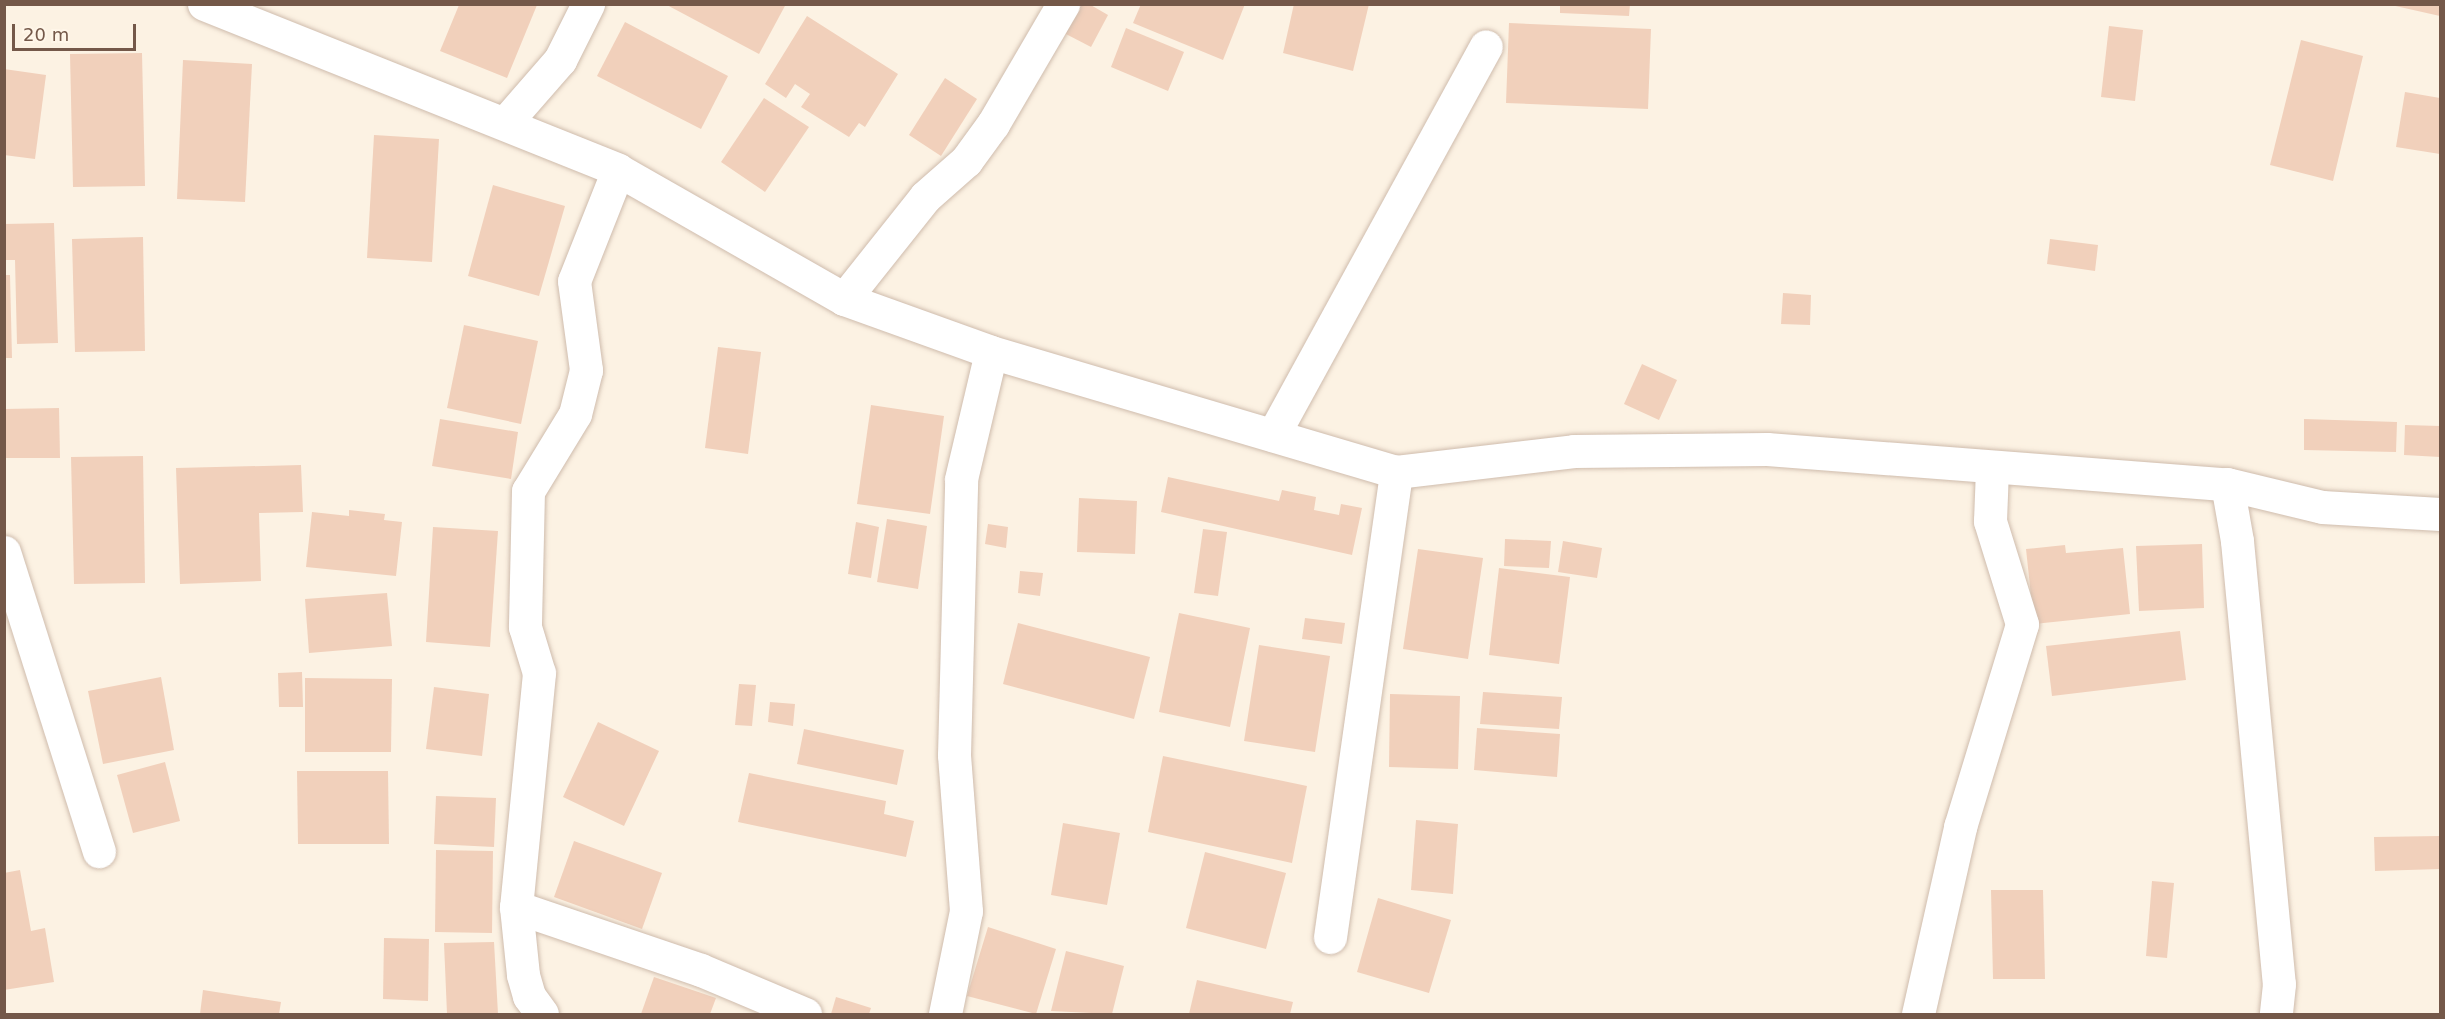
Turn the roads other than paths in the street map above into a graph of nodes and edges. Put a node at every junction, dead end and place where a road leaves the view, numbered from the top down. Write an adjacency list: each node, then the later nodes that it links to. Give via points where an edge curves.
1 (204, 4): 5 (street)
2 (588, 4): 5 (street, via 560,60)
3 (1063, 4): 7 (street, via 993,124 966,161 925,197)
4 (1486, 46): 9 (street)
5 (505, 123): 6 (street)
6 (618, 170): 7 (street); 16 (street, via 574,281 586,370 575,414 528,491 525,627 539,674)
7 (844, 299): 8 (street)
8 (991, 352): 9 (street); 20 (street, via 961,478 954,754 966,910)
9 (1273, 435): 11 (street)
10 (1992, 468): 11 (street, via 1767,449 1574,451); 12 (street); 21 (street, via 1990,521 2022,624 1960,827)
11 (1396, 472): 17 (street)
12 (2228, 484): 13 (street, via 2322,507); 22 (street, via 2237,541 2278,972)
13 (2440, 514)
14 (4, 552): 15 (street, via 12,566)
15 (99, 851)
16 (516, 907): 18 (street, via 523,975 529,996); 19 (street, via 701,970)
17 (1330, 937)
18 (542, 1014)
19 (805, 1014)
20 (945, 1014)
21 (1918, 1014)
22 (2276, 1014)

